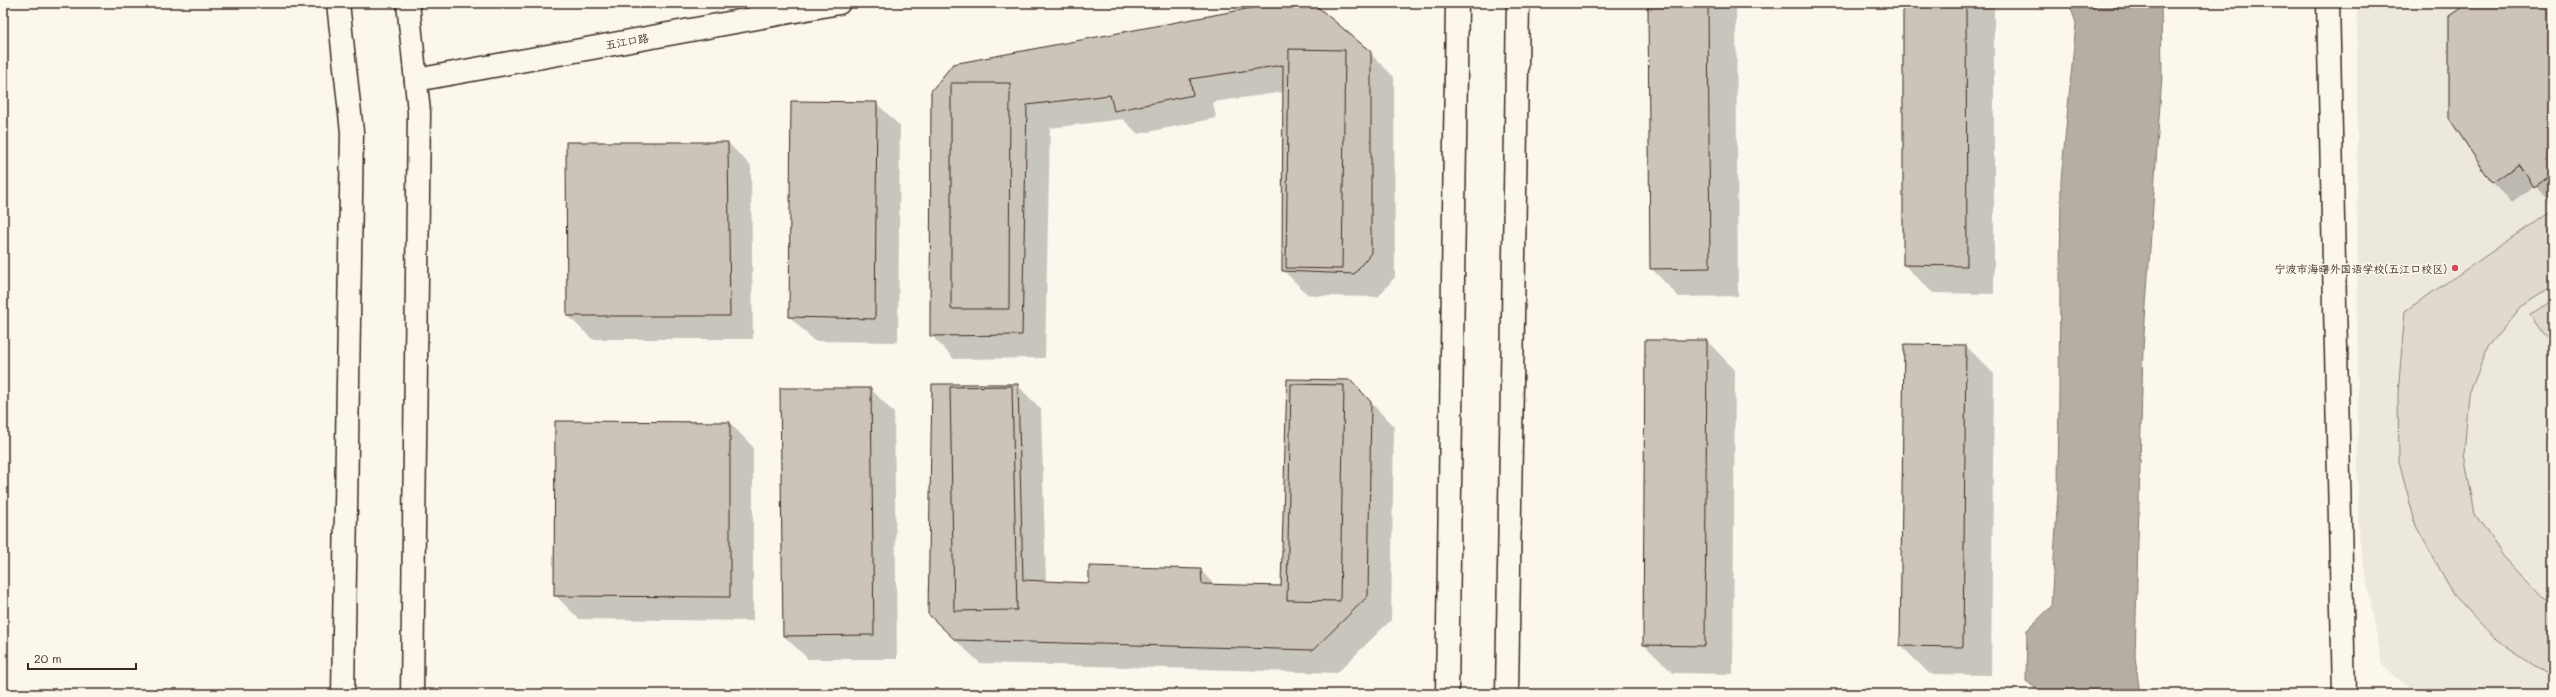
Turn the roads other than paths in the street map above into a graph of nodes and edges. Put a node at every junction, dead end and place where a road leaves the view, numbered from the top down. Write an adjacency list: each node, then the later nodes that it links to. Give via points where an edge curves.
1 (338, 3): 8 (street, via 352,132)
2 (408, 3): 7 (street)
3 (839, 3): 7 (street, 五江口路)
4 (1457, 3): 10 (street)
5 (1518, 3): 11 (street)
6 (2328, 3): 12 (street)
7 (416, 80): 9 (street, via 419,112)
8 (343, 694)
9 (412, 694)
10 (1447, 694)
11 (1507, 694)
12 (2344, 694)

